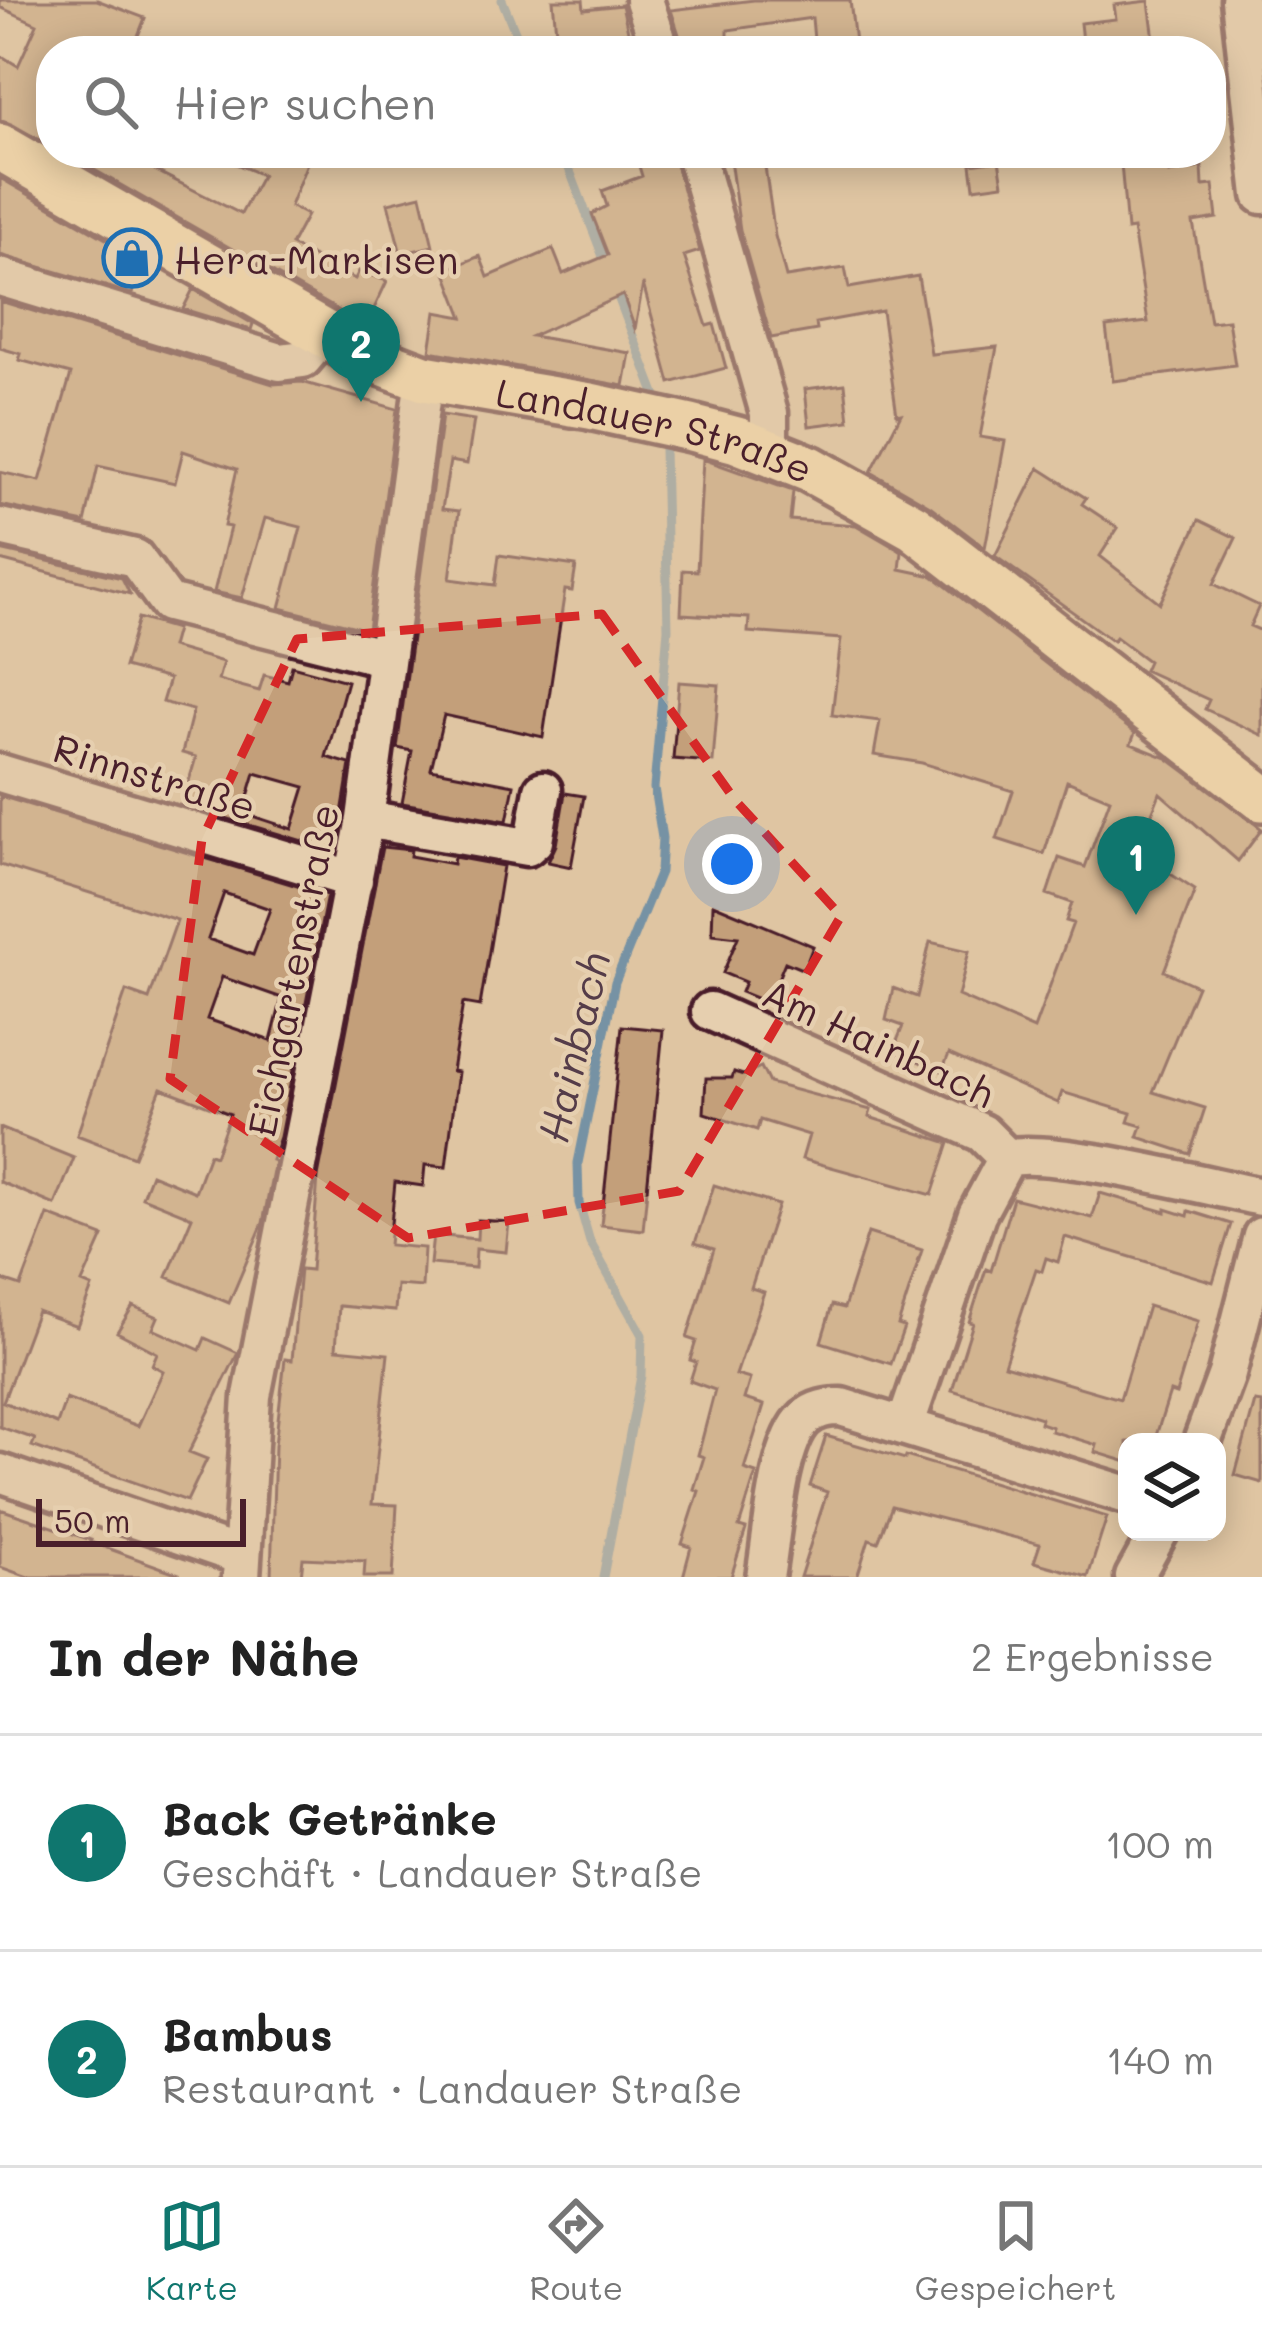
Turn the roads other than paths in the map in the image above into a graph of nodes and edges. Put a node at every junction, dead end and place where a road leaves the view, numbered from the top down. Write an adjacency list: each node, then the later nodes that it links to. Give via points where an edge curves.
1 (644, 0): 3 (street)
2 (1240, 0): 8 (street)
3 (657, 36)
4 (0, 147): 5 (main road, Landauer Straße)
5 (36, 168)
6 (36, 168): 10 (main road, Landauer Straße)
7 (698, 168): 12 (street, via 769,413)
8 (1262, 195)
9 (0, 277): 10 (street, via 280,362 303,359)
10 (324, 334): 11 (main road, Landauer Straße)
11 (424, 378): 12 (main road, Landauer Straße, via 644,417); 14 (street, Eichgartenstraße)
12 (770, 452): 17 (main road, Landauer Straße, via 914,527)
13 (0, 527): 14 (street, via 135,558 168,603)
14 (386, 658): 18 (street, Eichgartenstraße)
15 (0, 772): 19 (street, Rinnstraße)
16 (543, 790): 18 (street, via 527,847)
17 (1262, 798)
18 (365, 819): 19 (street, Eichgartenstraße)
19 (354, 880): 29 (street, Eichgartenstraße, via 252,1396)
20 (710, 1011): 21 (street, Am Hainbach, via 982,1133)
21 (1007, 1158): 22 (street, Am Hainbach, via 1054,1157); 24 (street, Am Hainbach, via 977,1214)
22 (1262, 1197)
23 (1262, 1236): 25 (street)
24 (905, 1426): 27 (street); 30 (street, via 841,1407 808,1415 784,1464)
25 (1205, 1433)
26 (0, 1473): 29 (street)
27 (1118, 1492)
28 (1154, 1541): 31 (street)
29 (241, 1566)
30 (765, 1577)
31 (1134, 1577)

